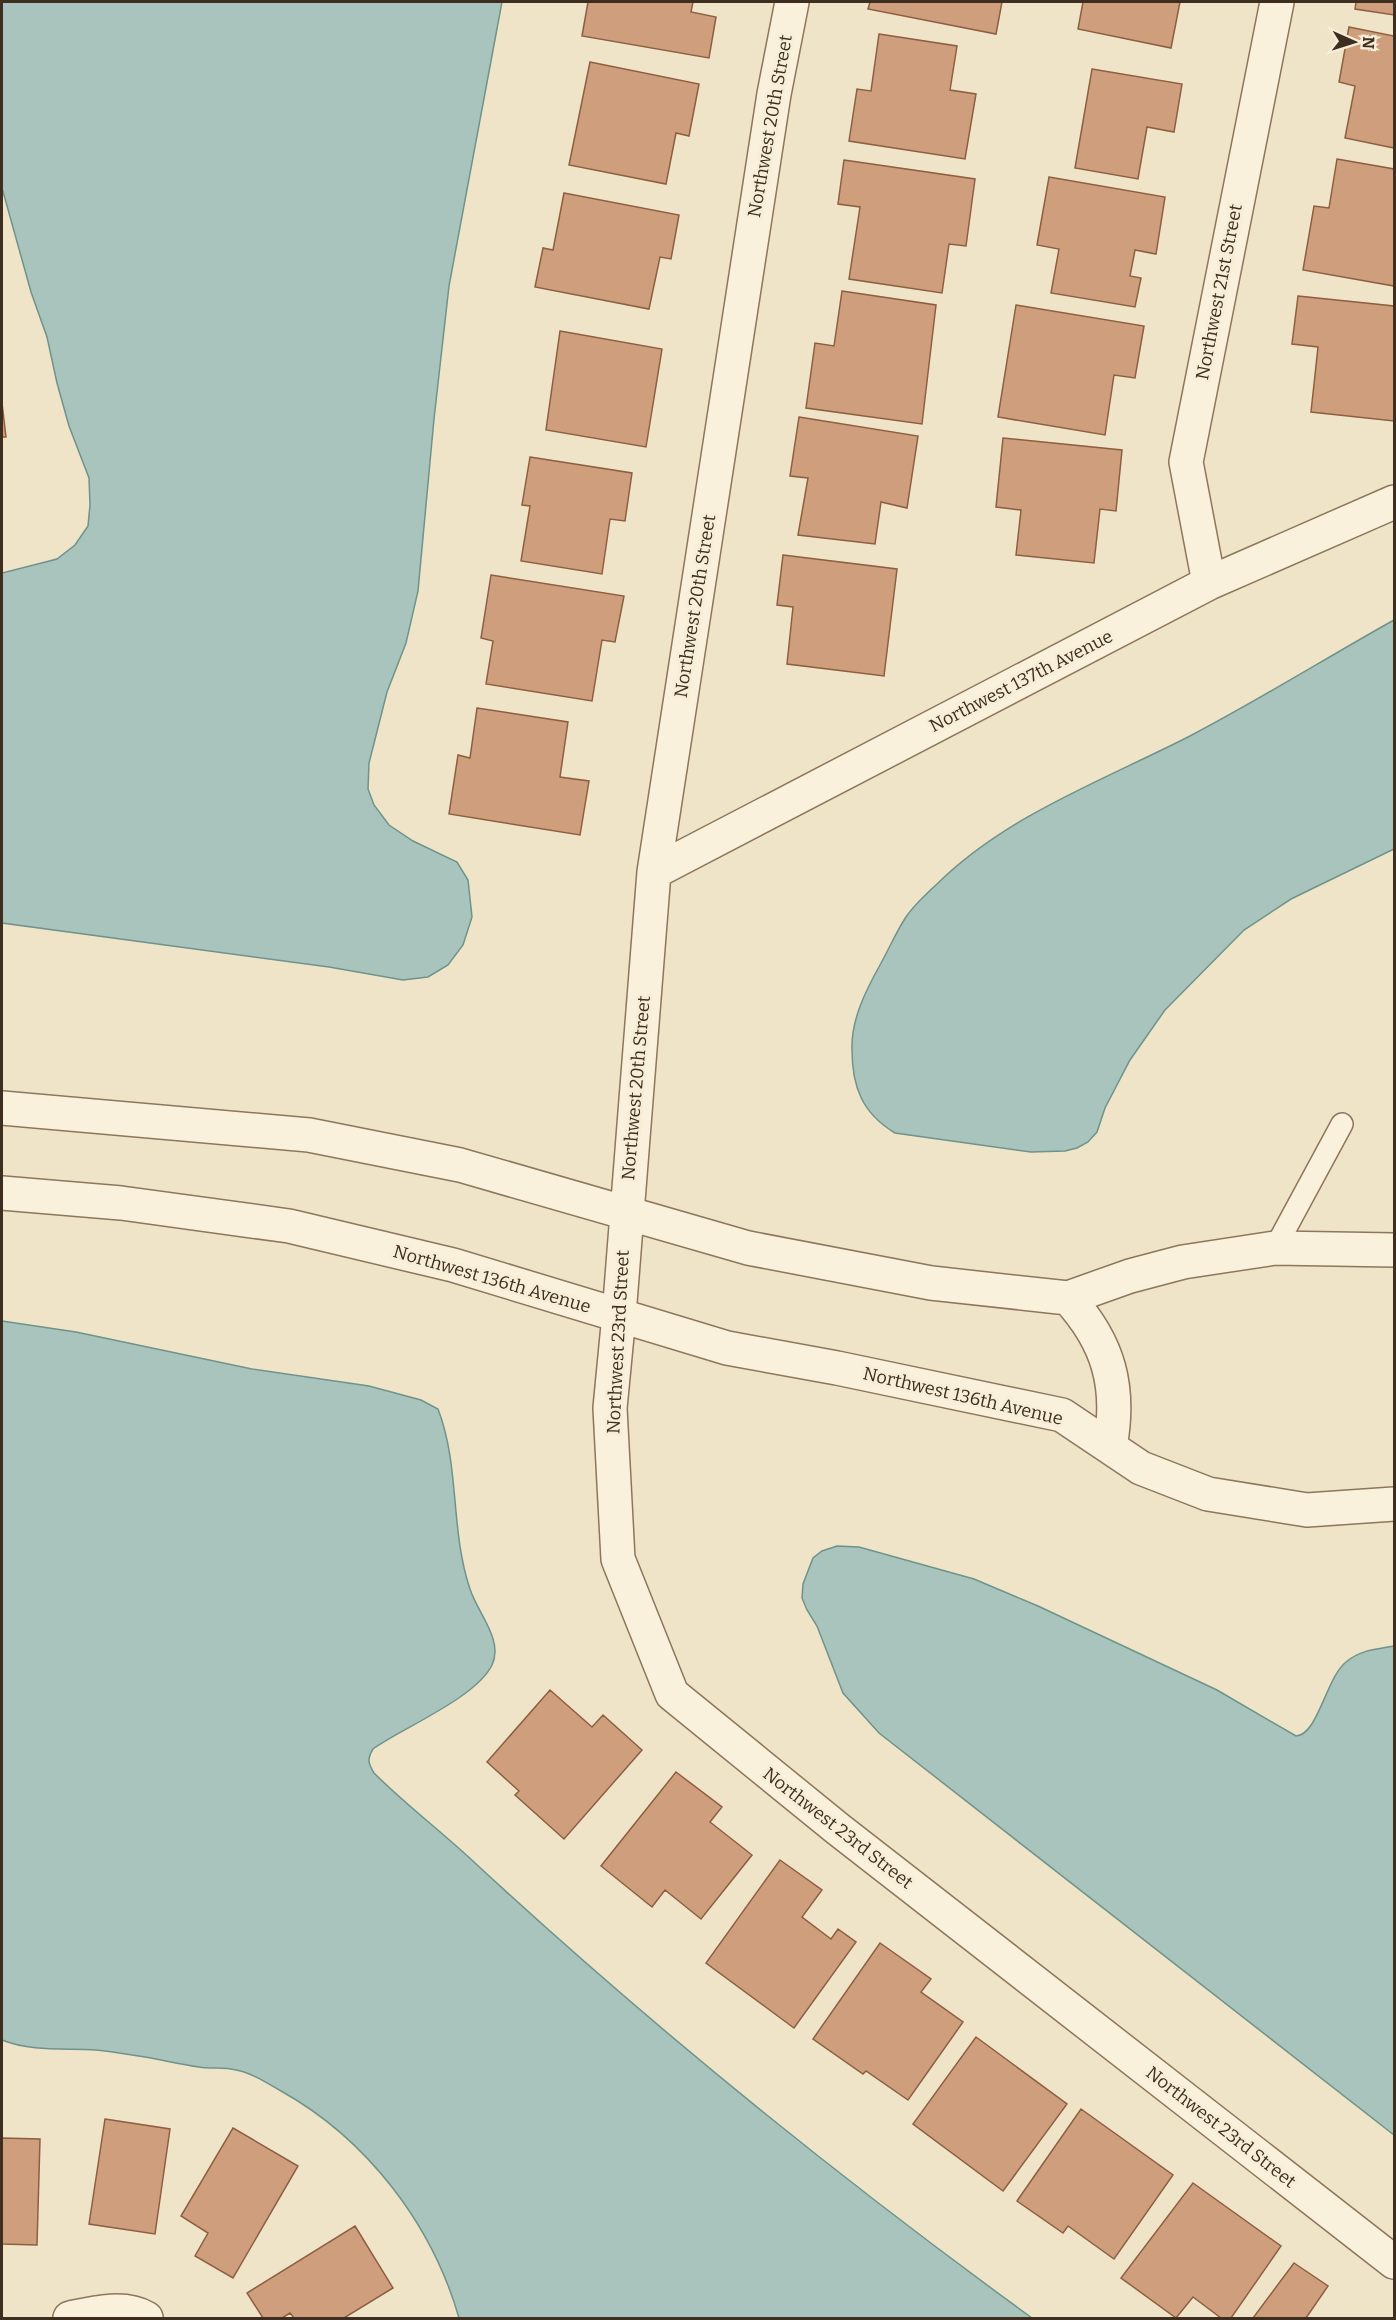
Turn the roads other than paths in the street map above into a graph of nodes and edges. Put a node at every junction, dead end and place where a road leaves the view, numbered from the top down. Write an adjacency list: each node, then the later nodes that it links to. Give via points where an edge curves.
1 (792, 2): 5 (street, Northwest 20th Street, via 774,94)
2 (1277, 2): 4 (street, Northwest 21st Street, via 1186,462)
3 (1395, 502): 4 (street, Northwest 137th Avenue)
4 (1209, 583): 5 (street, Northwest 137th Avenue)
5 (654, 872): 9 (street, Northwest 20th Street)
6 (2, 1108): 9 (street, via 309,1135 460,1166)
7 (1342, 1124): 10 (lane)
8 (2, 1193): 13 (street, Northwest 136th Avenue, via 121,1203 289,1226 453,1265)
9 (626, 1213): 12 (street, via 748,1248 931,1283); 13 (street, Northwest 23rd Street)
10 (1275, 1248): 11 (street); 12 (street, via 1183,1262)
11 (1395, 1250)
12 (1068, 1298): 14 (street, via 1096,1335 1109,1367 1115,1401)
13 (619, 1315): 14 (street, Northwest 136th Avenue, via 727,1348 1062,1415); 16 (street, Northwest 23rd Street, via 610,1408 618,1559 672,1694 838,1829)
14 (1110, 1447): 15 (street, Northwest 136th Avenue, via 1141,1468 1208,1494 1307,1510)
15 (1395, 1504)
16 (1395, 2262)
17 (142, 2315): 18 (street, via 96,2312)
18 (70, 2319)

